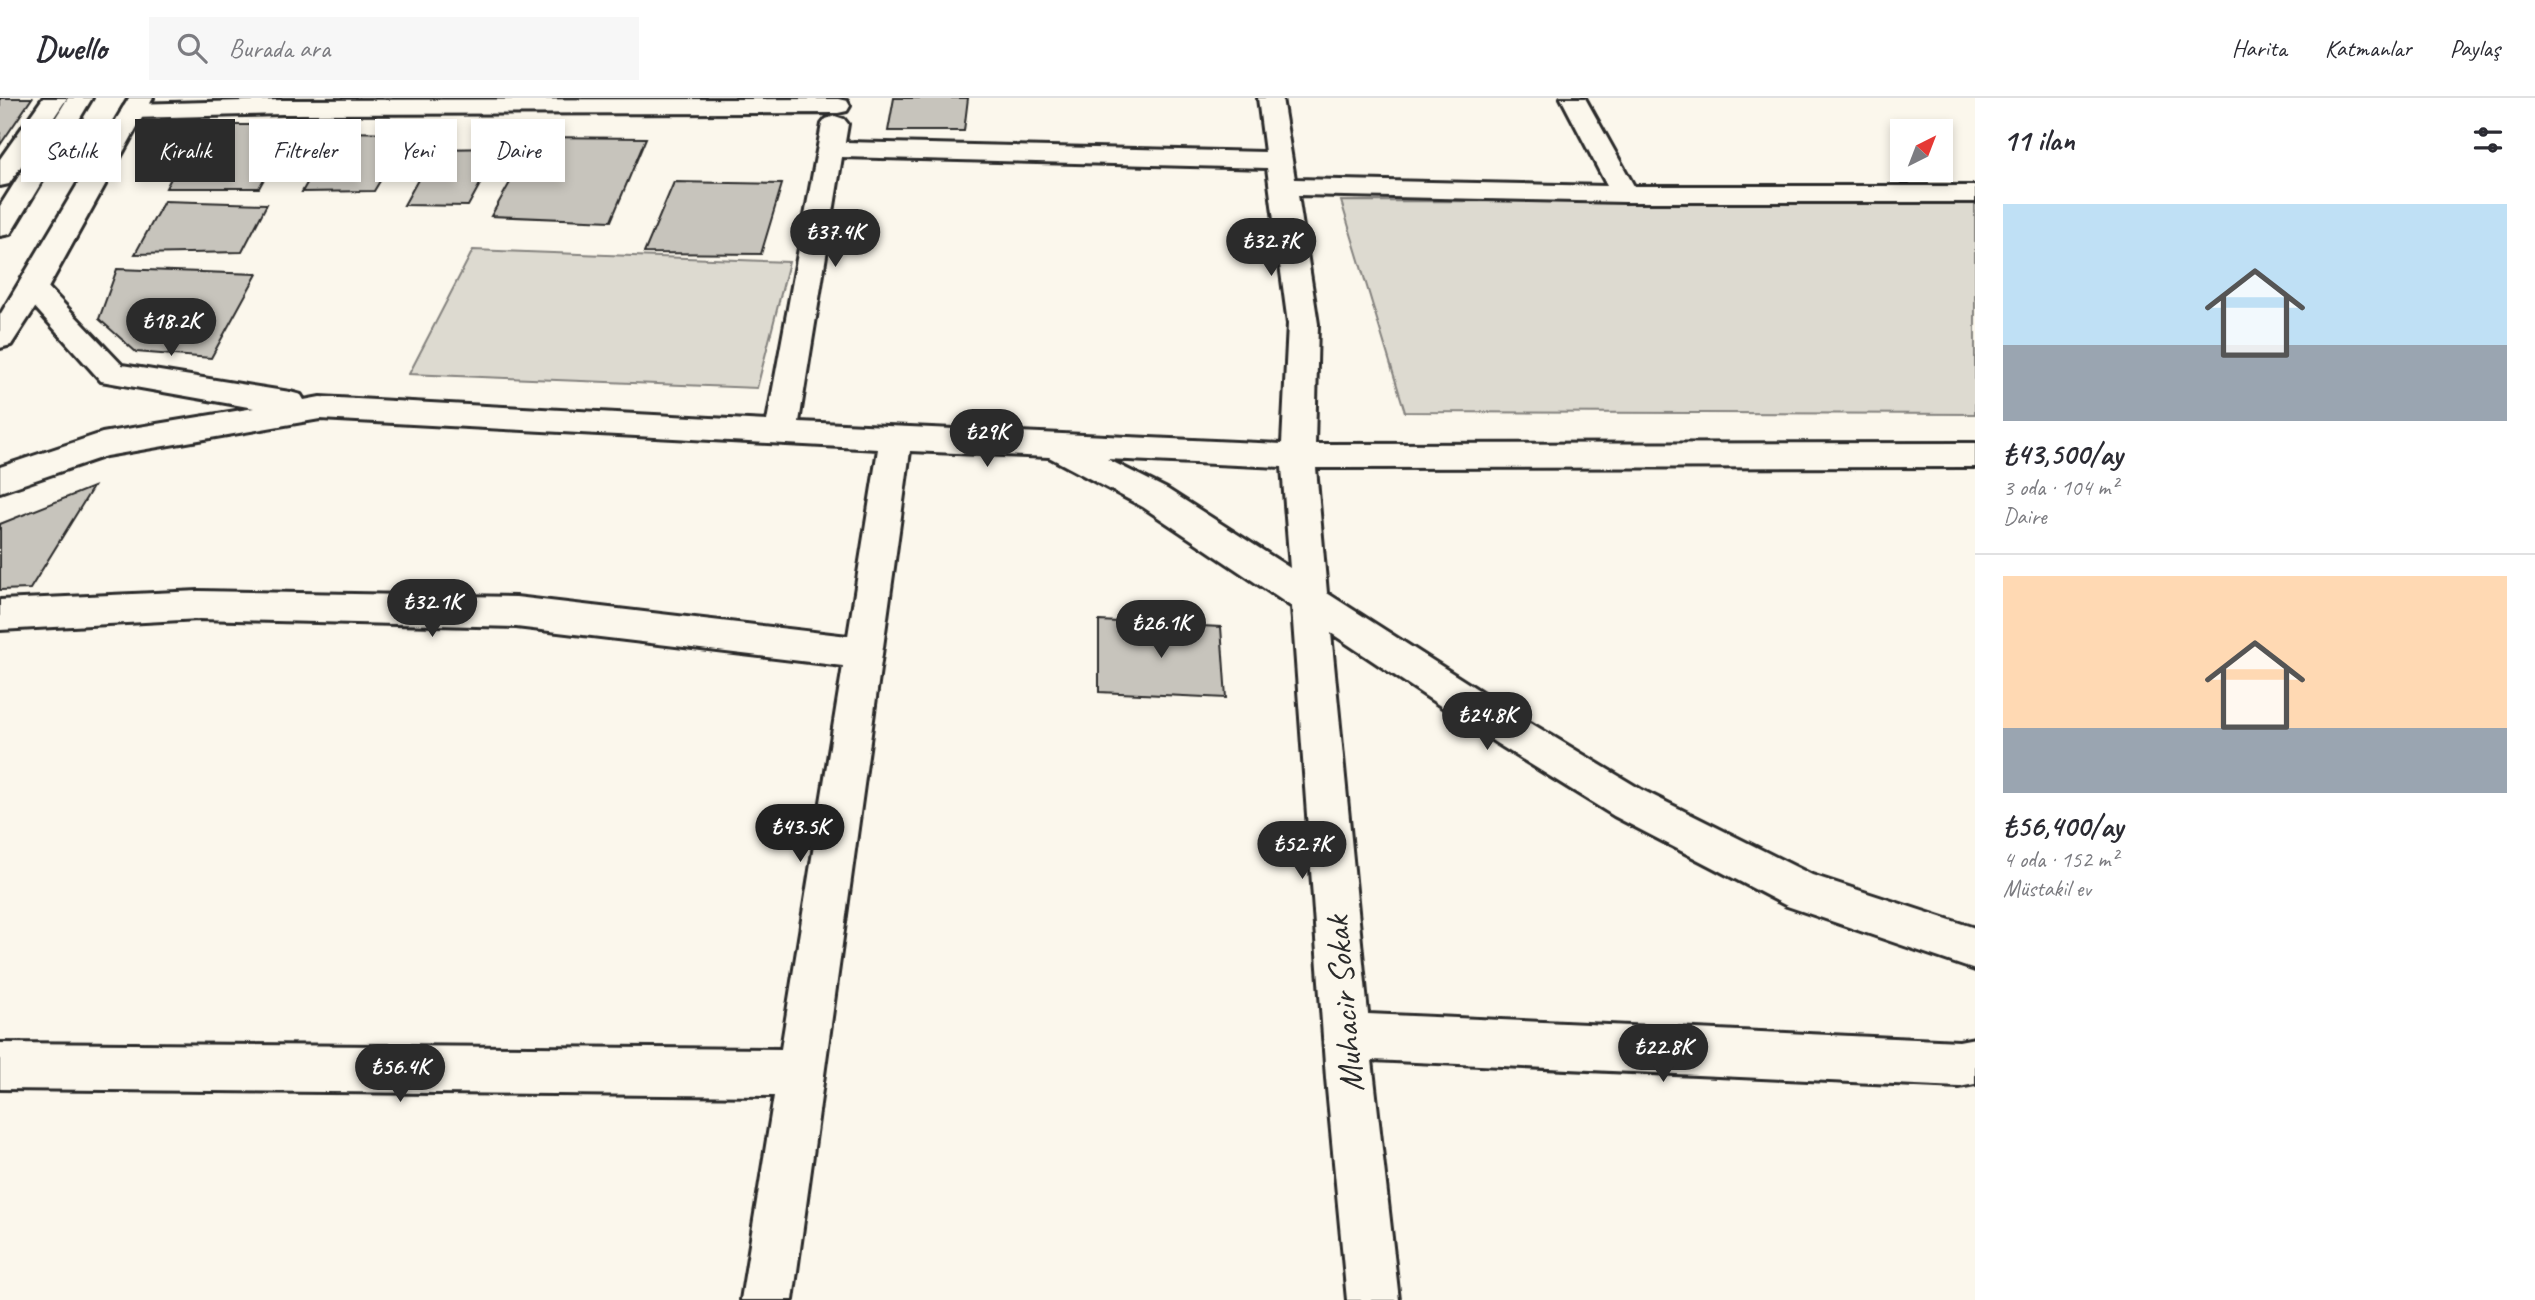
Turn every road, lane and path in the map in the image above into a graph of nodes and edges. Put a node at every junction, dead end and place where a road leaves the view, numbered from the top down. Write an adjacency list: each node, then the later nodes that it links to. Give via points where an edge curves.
1 (55, 98): 10 (street)
2 (80, 98): 13 (street)
3 (1269, 98): 9 (street, Muhacir Sokak)
4 (1573, 98): 11 (street)
5 (839, 102): 6 (street); 8 (street)
6 (285, 103): 7 (street)
7 (137, 105): 14 (street)
8 (831, 149): 9 (street); 17 (street)
9 (1281, 173): 11 (street); 20 (street, Muhacir Sokak, via 1304,324)
10 (0, 178)
11 (1625, 194): 12 (street)
12 (1975, 194)
13 (0, 226)
14 (33, 288): 15 (street); 16 (street, via 112,374)
15 (0, 338)
16 (320, 408): 17 (street); 22 (street, via 102,445)
17 (781, 432): 18 (street)
18 (896, 438): 19 (street); 25 (street)
19 (1051, 445): 20 (street); 23 (street, via 1155,498)
20 (1298, 456): 21 (street); 23 (street, Muhacir Sokak)
21 (1975, 456)
22 (0, 480)
23 (1310, 600): 26 (street, via 1510,732 1628,803 1802,892); 27 (street, Muhacir Sokak)
24 (0, 615): 25 (street, via 199,605 516,612)
25 (864, 653): 30 (street)
26 (1975, 949)
27 (1347, 1036): 28 (street, via 1959,1064); 32 (street, Muhacir Sokak)
28 (1975, 1061)
29 (0, 1066): 30 (street)
30 (801, 1073): 31 (street)
31 (767, 1300)
32 (1373, 1300)

